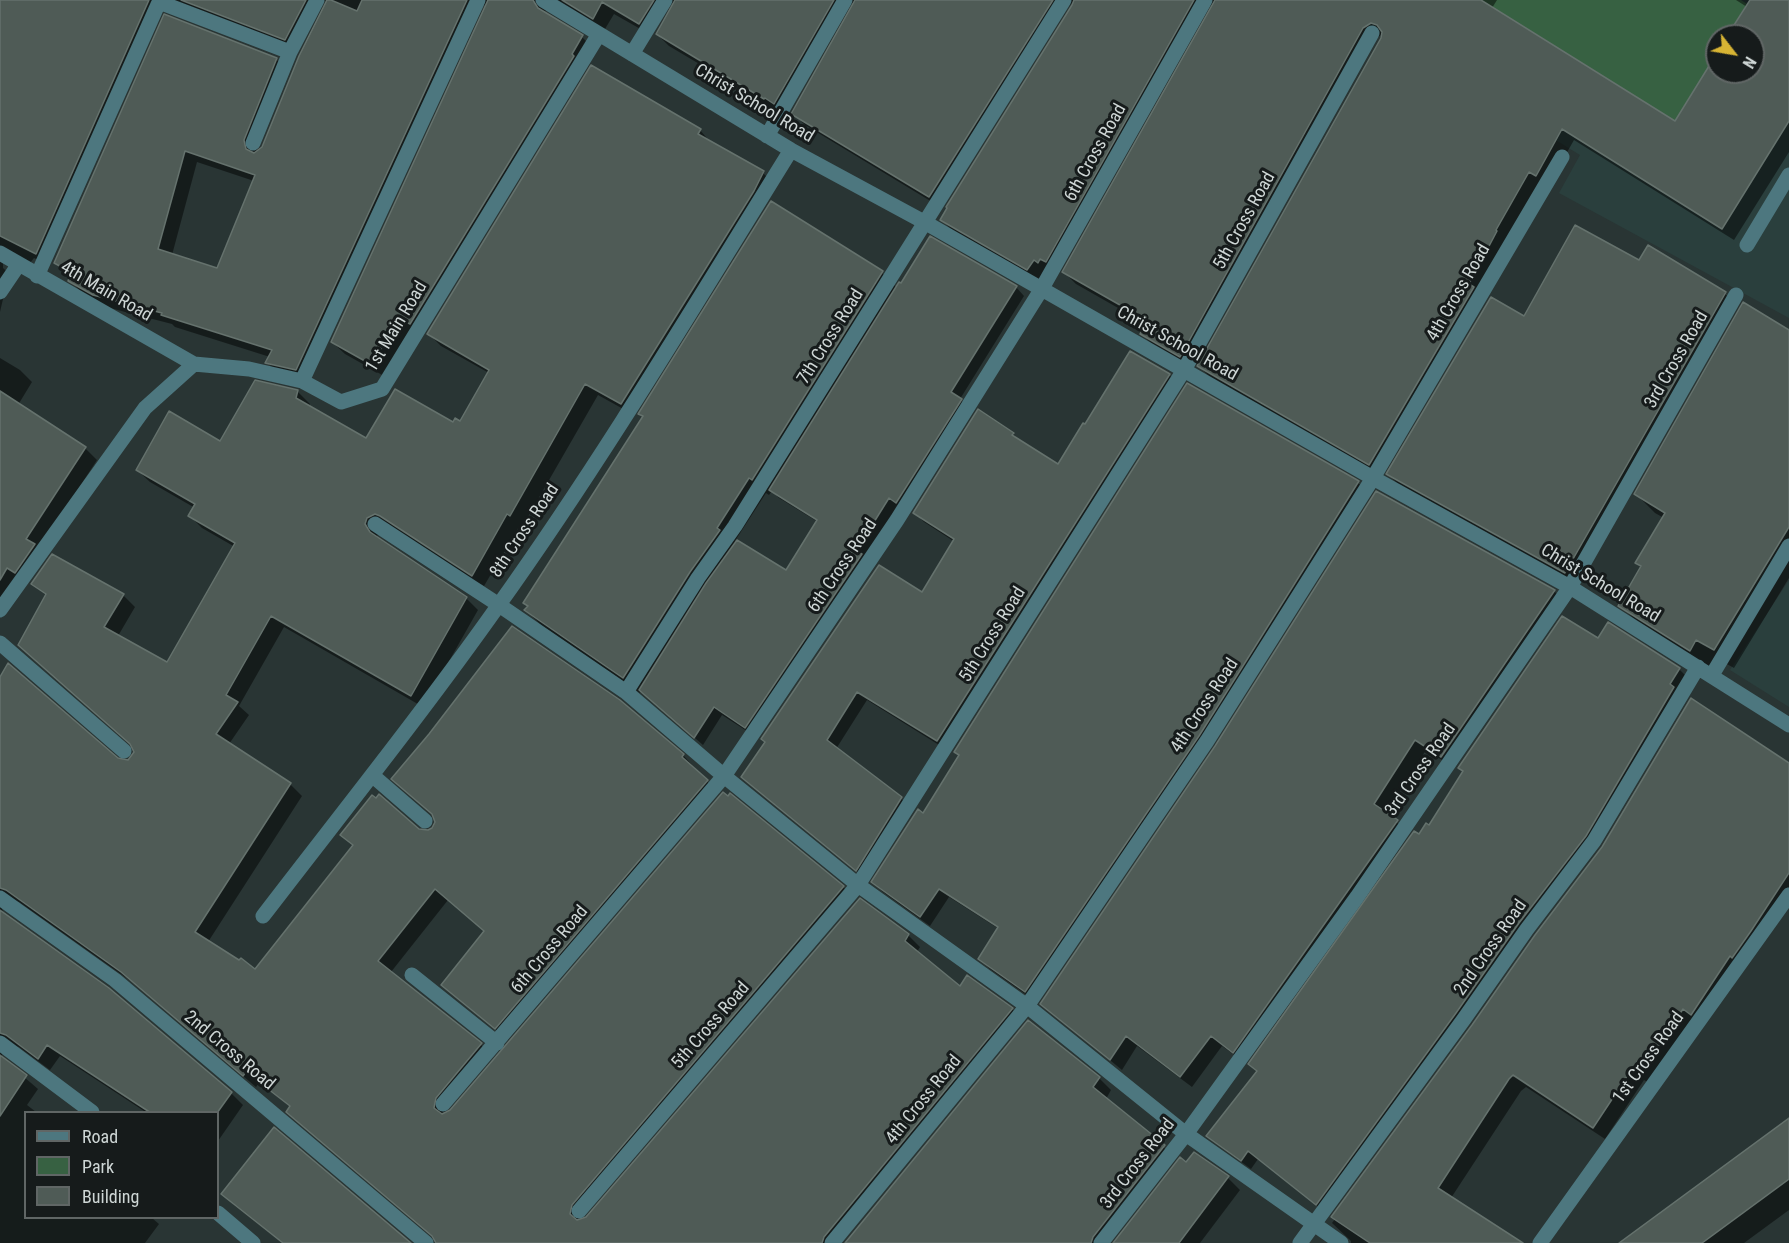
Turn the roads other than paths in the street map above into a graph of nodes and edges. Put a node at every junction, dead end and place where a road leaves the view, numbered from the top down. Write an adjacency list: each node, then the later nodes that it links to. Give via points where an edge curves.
1 (317, 0): 11 (street)
2 (478, 0): 28 (street)
3 (543, 0): 10 (street, Christ School Road)
4 (665, 0): 12 (street)
5 (845, 0): 13 (street)
6 (1064, 0): 18 (street, 7th Cross Road)
7 (1205, 0): 23 (street, 6th Cross Road)
8 (160, 1): 11 (street); 22 (street)
9 (1372, 33): 27 (street, 5th Cross Road)
10 (599, 34): 12 (street, Christ School Road); 28 (street, 1st Main Road, via 382,389 341,402)
11 (290, 52): 14 (street)
12 (632, 54): 13 (street, Christ School Road)
13 (767, 136): 15 (street, Christ School Road)
14 (253, 143)
15 (791, 150): 18 (street, Christ School Road); 33 (street, 8th Cross Road, via 613,438)
16 (1562, 157): 29 (street, 4th Cross Road)
17 (1789, 175): 19 (street)
18 (926, 223): 23 (street, Christ School Road); 37 (street, 7th Cross Road)
19 (1747, 245)
20 (0, 253): 21 (street, 4th Main Road)
21 (19, 264): 22 (street, 4th Main Road); 24 (street)
22 (37, 276): 26 (street, 4th Main Road)
23 (1041, 290): 27 (street, Christ School Road); 41 (street, 6th Cross Road, via 897,520)
24 (0, 292)
25 (1736, 296): 32 (street, 3rd Cross Road)
26 (194, 364): 28 (street, 1st Main Road, via 249,369); 34 (street, via 145,408)
27 (1184, 370): 29 (street, Christ School Road); 43 (street, 5th Cross Road)
28 (302, 381)
29 (1373, 478): 32 (street, Christ School Road); 48 (street, 4th Cross Road, via 1207,741)
30 (375, 524): 33 (street)
31 (1789, 546): 36 (street, 2nd Cross Road)
32 (1570, 587): 36 (street, Christ School Road); 53 (street, 3rd Cross Road, via 1357,897)
33 (499, 605): 37 (street); 40 (street, 8th Cross Road)
34 (0, 610)
35 (0, 643): 39 (street)
36 (1705, 671): 38 (street, Christ School Road); 56 (street, 2nd Cross Road, via 1594,841)
37 (626, 692): 41 (street)
38 (1789, 725)
39 (124, 751)
40 (372, 775): 42 (street); 46 (street, 8th Cross Road)
41 (724, 776): 43 (street); 50 (street, 6th Cross Road)
42 (425, 821)
43 (858, 885): 48 (street); 54 (street, 5th Cross Road)
44 (1789, 895): 63 (street, 1st Cross Road)
45 (0, 898): 58 (street, 2nd Cross Road, via 115,980)
46 (263, 915)
47 (412, 975): 50 (street)
48 (1027, 1006): 53 (street); 59 (street, 4th Cross Road)
49 (0, 1043): 52 (street)
50 (497, 1043): 51 (street, 6th Cross Road)
51 (444, 1104)
52 (89, 1111)
53 (1186, 1134): 56 (street); 60 (street, 3rd Cross Road)
54 (579, 1211)
55 (219, 1214): 57 (street)
56 (1314, 1225): 61 (street, 2nd Cross Road); 62 (street)
57 (253, 1243)
58 (426, 1243)
59 (832, 1243)
60 (1101, 1243)
61 (1300, 1243)
62 (1341, 1243)
63 (1540, 1243)

